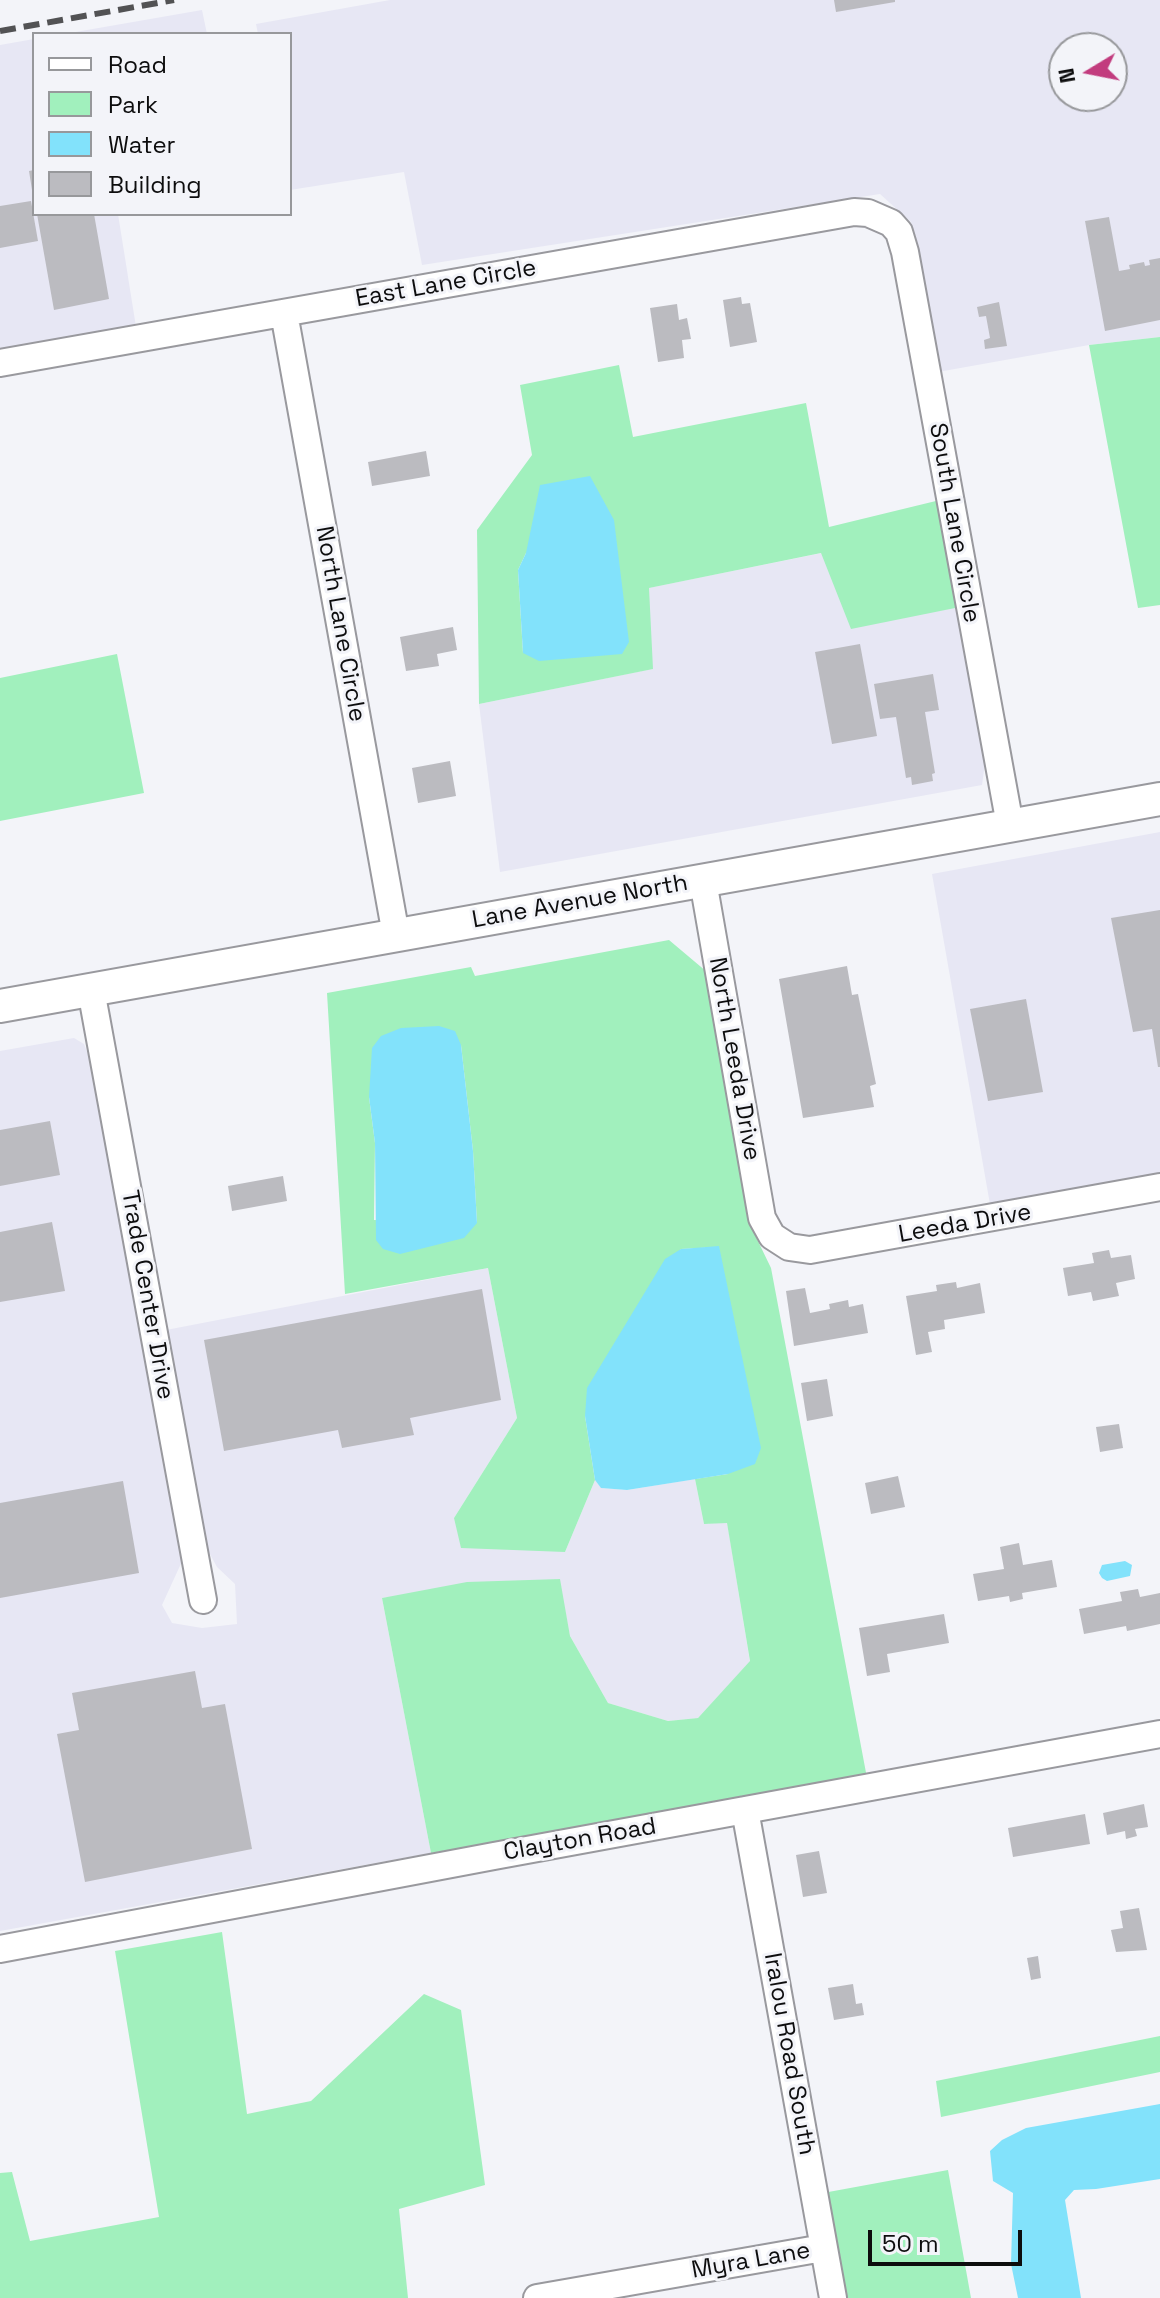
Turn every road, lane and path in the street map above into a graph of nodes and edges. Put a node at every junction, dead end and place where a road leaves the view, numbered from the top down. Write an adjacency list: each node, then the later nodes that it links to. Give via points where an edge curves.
1 (891, 223): 2 (street, East Lane Circle, via 854,212); 5 (street, South Lane Circle, via 905,252)
2 (284, 313): 3 (street, East Lane Circle); 7 (street, North Lane Circle)
3 (0, 363)
4 (1160, 799): 5 (main road, Lane Avenue North)
5 (1010, 825): 6 (main road, Lane Avenue North)
6 (703, 881): 7 (main road, Lane Avenue North); 11 (street, North Leeda Drive, via 762,1218)
7 (396, 935): 8 (main road, Lane Avenue North)
8 (91, 990): 9 (main road, Lane Avenue North); 12 (street, Trade Center Drive)
9 (0, 1006)
10 (1160, 1187): 11 (street, Leeda Drive, via 810,1250 789,1247)
11 (772, 1236)
12 (203, 1600)
13 (1160, 1734): 14 (street, Clayton Road)
14 (745, 1810): 15 (street, Clayton Road); 16 (street, Iralou Road South)
15 (0, 1949)
16 (823, 2248): 17 (street, Myra Lane); 18 (street, Iralou Road South)
17 (537, 2298)
18 (833, 2298)

